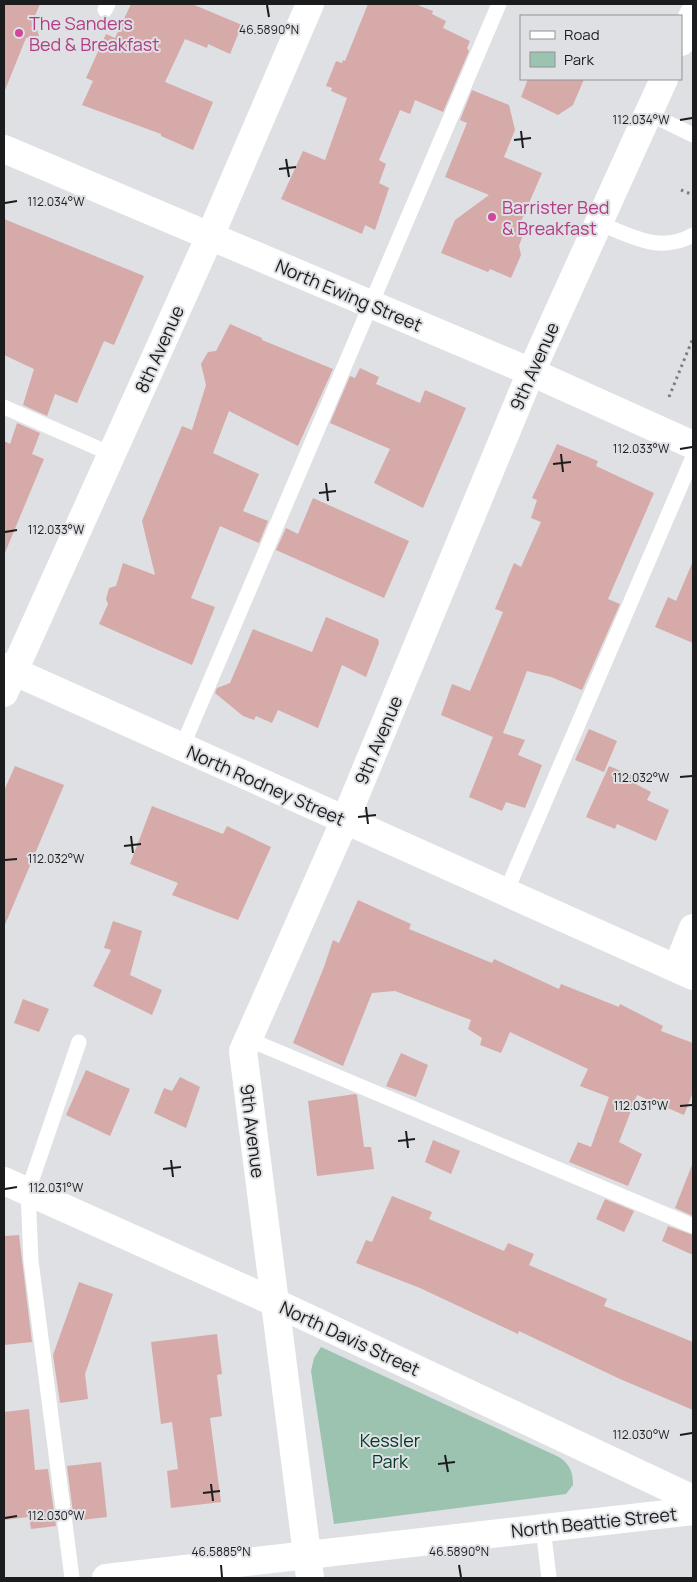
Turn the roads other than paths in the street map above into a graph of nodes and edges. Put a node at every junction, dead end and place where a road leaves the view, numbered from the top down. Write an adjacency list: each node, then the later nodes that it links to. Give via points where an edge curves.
1 (310, 4): 11 (street, 8th Avenue)
2 (499, 4): 12 (lane)
3 (693, 15): 4 (street)
4 (682, 40)
5 (664, 80): 6 (street, 9th Avenue)
6 (648, 113): 7 (lane); 9 (street, 9th Avenue)
7 (693, 135)
8 (4, 149): 11 (street, North Ewing Street)
9 (598, 223): 10 (lane, via 655,243 678,243); 13 (street, 9th Avenue)
10 (693, 235)
11 (210, 236): 12 (street, North Ewing Street); 16 (street, 8th Avenue)
12 (370, 304): 13 (street, North Ewing Street); 19 (lane)
13 (531, 372): 15 (street, North Ewing Street); 20 (street, 9th Avenue)
14 (4, 406): 16 (lane)
15 (693, 446)
16 (111, 454): 18 (street, 8th Avenue)
17 (693, 457): 21 (lane)
18 (7, 677): 19 (street, North Rodney Street)
19 (182, 747): 20 (street, North Rodney Street)
20 (345, 820): 21 (street, North Rodney Street); 24 (street, 9th Avenue)
21 (506, 892): 23 (street, North Rodney Street)
22 (693, 928): 23 (street)
23 (685, 972)
24 (248, 1040): 27 (lane); 28 (street, 9th Avenue, via 243,1051)
25 (79, 1042): 26 (lane)
26 (16, 1186): 28 (street, North Davis Street); 33 (lane, via 31,1261)
27 (693, 1226)
28 (274, 1302): 29 (street, North Davis Street); 32 (street, 9th Avenue)
29 (693, 1499)
30 (693, 1511): 31 (street, North Beattie Street)
31 (543, 1528): 32 (street, North Beattie Street); 35 (lane)
32 (309, 1566): 34 (street, North Beattie Street)
33 (72, 1578)
34 (106, 1578)
35 (550, 1578)

